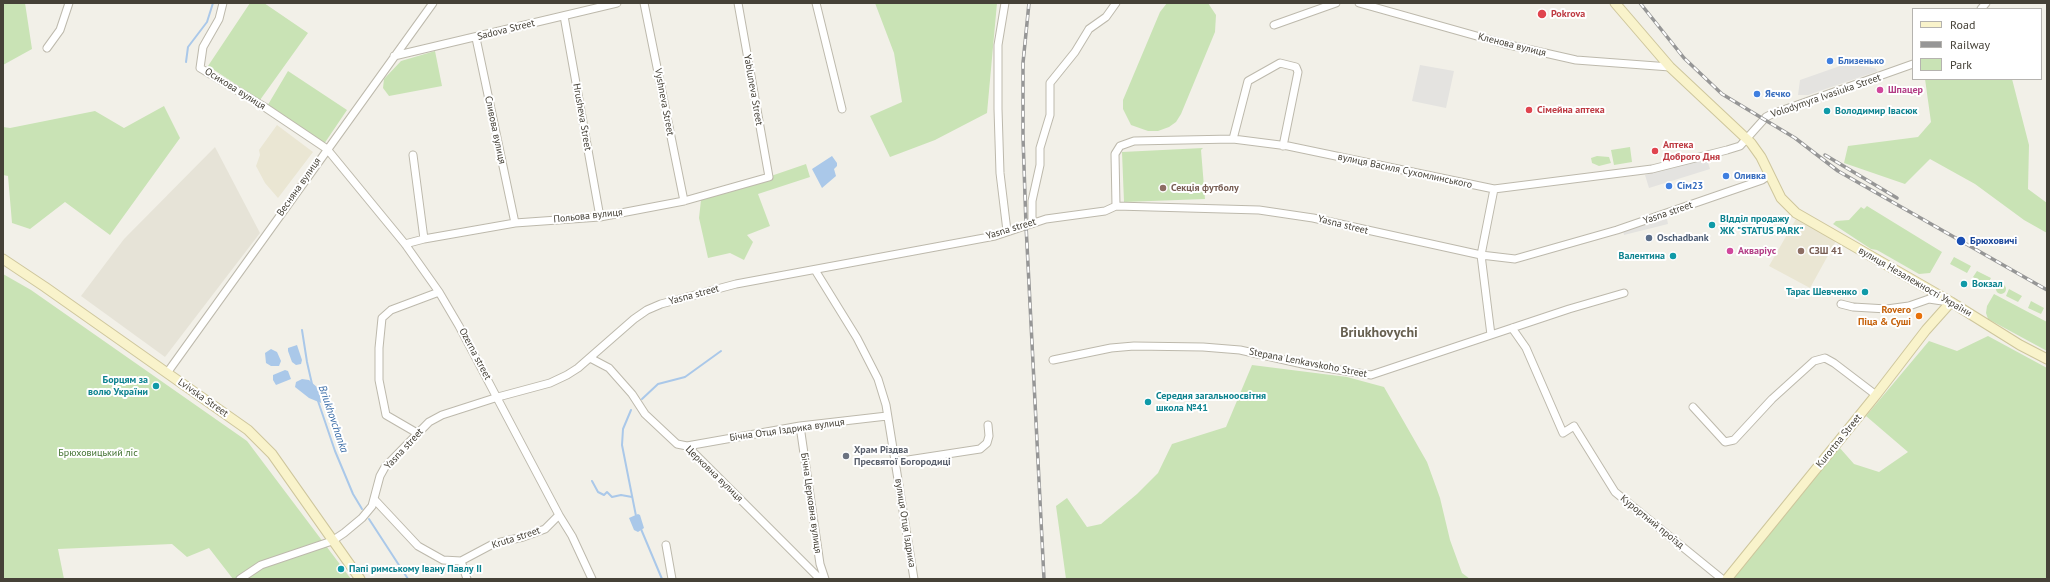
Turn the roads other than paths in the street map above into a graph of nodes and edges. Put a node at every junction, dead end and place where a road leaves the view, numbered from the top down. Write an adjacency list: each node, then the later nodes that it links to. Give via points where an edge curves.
1 (69, 3): 16 (street, via 60,30)
2 (224, 3): 24 (street, Осикова вулиця, via 219,19 203,47 200,68)
3 (433, 3): 17 (street, Весняна вулиця)
4 (617, 3): 13 (street, Sadova Street)
5 (644, 3): 29 (street, Vyshneva Street)
6 (738, 3): 27 (street, Yabluneva Street)
7 (816, 3): 20 (street)
8 (1005, 3): 34 (street, via 998,44 998,102 1000,173)
9 (1116, 3): 32 (street, via 1106,17 1089,29 1075,52 1050,83 1050,115 1040,148 1040,165 1032,201)
10 (1336, 3): 14 (street)
11 (1359, 3): 19 (street, Кленова вулиця, via 1505,44 1576,60)
12 (1615, 3): 19 (main road, вулиця Незалежності України)
13 (564, 16): 15 (street, Sadova Street); 31 (street, Hrusheva Street)
14 (1274, 25)
15 (476, 38): 17 (street, Sadova Street); 33 (street, Сливова вулиця)
16 (47, 48)
17 (394, 56): 24 (street, Весняна вулиця)
18 (1912, 64): 22 (street, Volodymyra Ivasiuka Street, via 1772,114 1766,117)
19 (1670, 67): 22 (main road, вулиця Незалежності України)
20 (842, 109)
21 (1233, 138): 23 (street, вулиця Василя Сухомлинського); 23 (street, via 1248,81 1280,63 1296,67 1298,72); 30 (street, вулиця Василя Сухомлинського, via 1125,143 1118,149 1114,160)
22 (1747, 139): 26 (main road, вулиця Незалежності України, via 1758,152); 28 (street, вулиця Василя Сухомлинського, via 1740,146 1660,167)
23 (1283, 146): 28 (street, вулиця Василя Сухомлинського)
24 (327, 149): 36 (street, Ozerna street); 49 (street, Весняна вулиця)
25 (413, 156): 35 (street)
26 (1770, 175): 37 (street, Yasna street, via 1747,186 1624,228 1515,259); 42 (main road, вулиця Незалежності України, via 1783,202 1796,213)
27 (769, 177): 29 (street, Польова вулиця)
28 (1494, 189): 37 (street)
29 (684, 201): 31 (street, Польова вулиця)
30 (1116, 206): 32 (street, Yasna street); 37 (street, Yasna street, via 1266,211 1313,218)
31 (600, 217): 33 (street, Польова вулиця)
32 (1032, 222): 34 (street, Yasna street)
33 (515, 223): 35 (street, Польова вулиця)
34 (1007, 231): 39 (street, Yasna street, via 995,236)
35 (424, 239): 36 (street, Польова вулиця)
36 (404, 244): 40 (street, Ozerna street)
37 (1481, 255): 45 (street)
38 (3, 259): 49 (main road, Lvivska Street)
39 (815, 270): 46 (street, Yasna street, via 736,284 661,304 634,319); 53 (street, вулиця Отця Іздрика, via 857,338 878,380)
40 (439, 292): 51 (street, Ozerna street); 56 (street, via 391,310 382,318 379,380 386,415)
41 (1624, 293): 44 (street, Stepana Lenkavskoho Street)
42 (1951, 302): 43 (street, via 1929,299 1909,306 1888,309); 47 (main road, вулиця Незалежності України, via 2020,345); 50 (main road, Kurortna Street)
43 (1841, 304)
44 (1512, 328): 45 (street, Stepana Lenkavskoho Street); 72 (street, Курортний проїзд, via 1526,348 1563,433 1574,426 1615,492)
45 (1491, 335): 48 (street, Stepana Lenkavskoho Street, via 1371,375 1307,365 1240,350 1202,347 1134,346)
46 (590, 358): 51 (street, Yasna street, via 578,368 550,383); 57 (street, Церковна вулиця, via 609,368 632,394 645,414 677,444)
47 (2047, 358)
48 (1052, 360)
49 (168, 373): 61 (main road, Lvivska Street, via 248,430 272,454)
50 (1876, 395): 52 (street, via 1825,358 1814,361 1772,399 1734,440 1725,442); 73 (main road, Kurortna Street)
51 (498, 397): 56 (street, Yasna street, via 442,416 429,422); 60 (street, Ozerna street)
52 (1693, 407)
53 (887, 416): 54 (street, Бічна Отця Іздрика вулиця); 58 (street, вулиця Отця Іздрика)
54 (800, 426): 57 (street, Бічна Отця Іздрика вулиця); 70 (street, Бічна Церковна вулиця, via 820,564)
55 (988, 426): 58 (street, via 987,443 980,448)
56 (417, 433): 59 (street, Yasna street, via 385,467)
57 (687, 446): 69 (street, Церковна вулиця)
58 (895, 462): 71 (street, вулиця Отця Іздрика)
59 (374, 499): 61 (street, Yasna street, via 372,506 362,518); 63 (street, Kruta street, via 408,536 426,551 443,560)
60 (559, 515): 63 (street, Kruta street, via 545,528 523,537 493,544); 67 (street, Ozerna street)
61 (332, 541): 64 (street, Yasna street, via 261,565); 65 (main road, Lvivska Street)
62 (666, 545): 68 (street)
63 (461, 560): 66 (street)
64 (240, 579)
65 (360, 579)
66 (467, 579)
67 (592, 579)
68 (672, 579)
69 (820, 579)
70 (825, 579)
71 (914, 579)
72 (1722, 579)
73 (1727, 579)

